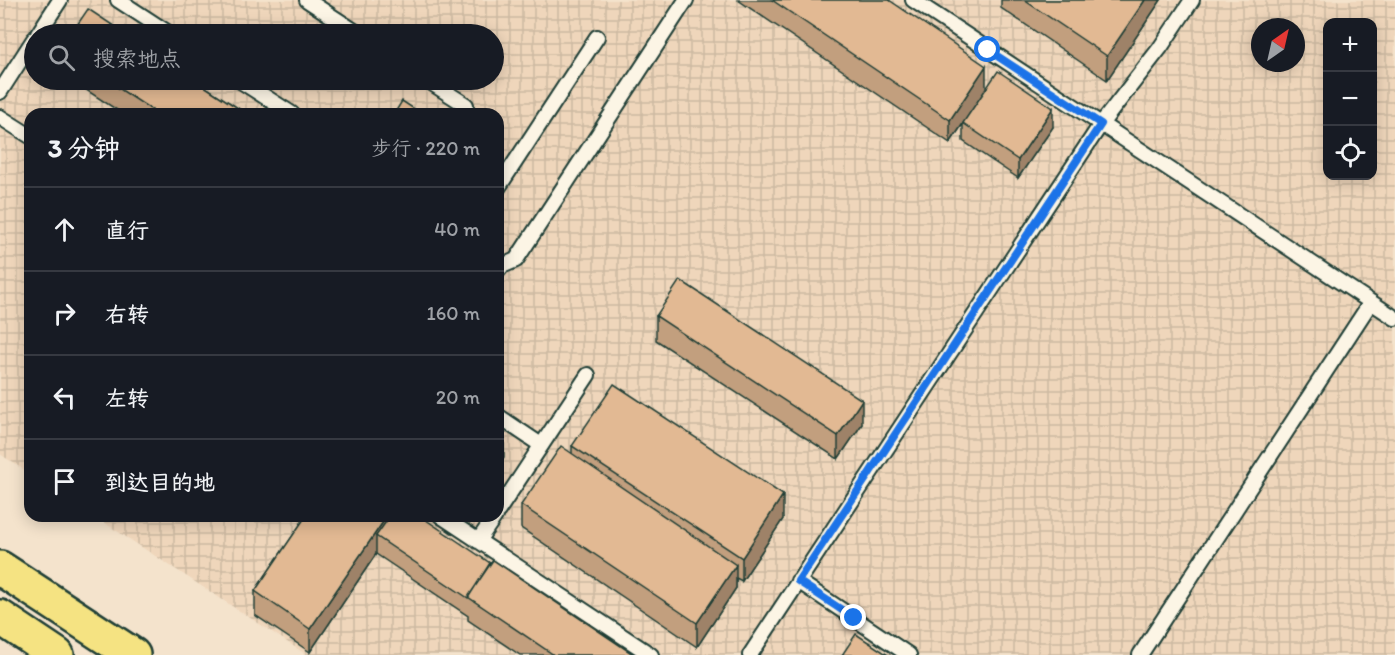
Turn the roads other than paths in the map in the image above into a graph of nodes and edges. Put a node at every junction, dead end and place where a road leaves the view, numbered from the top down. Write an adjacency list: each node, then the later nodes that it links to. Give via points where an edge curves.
1 (60, 0): 7 (lane)
2 (118, 0): 8 (lane)
3 (307, 0): 9 (lane)
4 (686, 0): 21 (lane, via 516,261)
5 (913, 0): 18 (lane)
6 (1191, 0): 18 (lane, via 1160,48)
7 (44, 24)
8 (155, 24)
9 (344, 24)
10 (597, 37): 20 (lane)
11 (24, 55): 14 (lane)
12 (255, 90): 16 (lane)
13 (443, 90): 15 (lane)
14 (0, 92)
15 (466, 105)
16 (283, 108)
17 (0, 117): 19 (lane)
18 (1101, 124): 22 (lane); 32 (lane)
19 (24, 132)
20 (504, 179)
21 (504, 265)
22 (1371, 302): 23 (lane); 39 (lane)
23 (1395, 318)
24 (588, 375): 26 (lane)
25 (504, 420): 26 (lane)
26 (542, 445): 27 (lane)
27 (504, 502)
28 (450, 522): 30 (lane)
29 (491, 522): 30 (lane)
30 (478, 541): 36 (lane)
31 (0, 568): 35 (main road)
32 (798, 581): 37 (lane); 38 (lane)
33 (0, 617): 34 (main road)
34 (57, 655)
35 (133, 655)
36 (651, 655)
37 (750, 655)
38 (909, 655)
39 (1140, 655)

